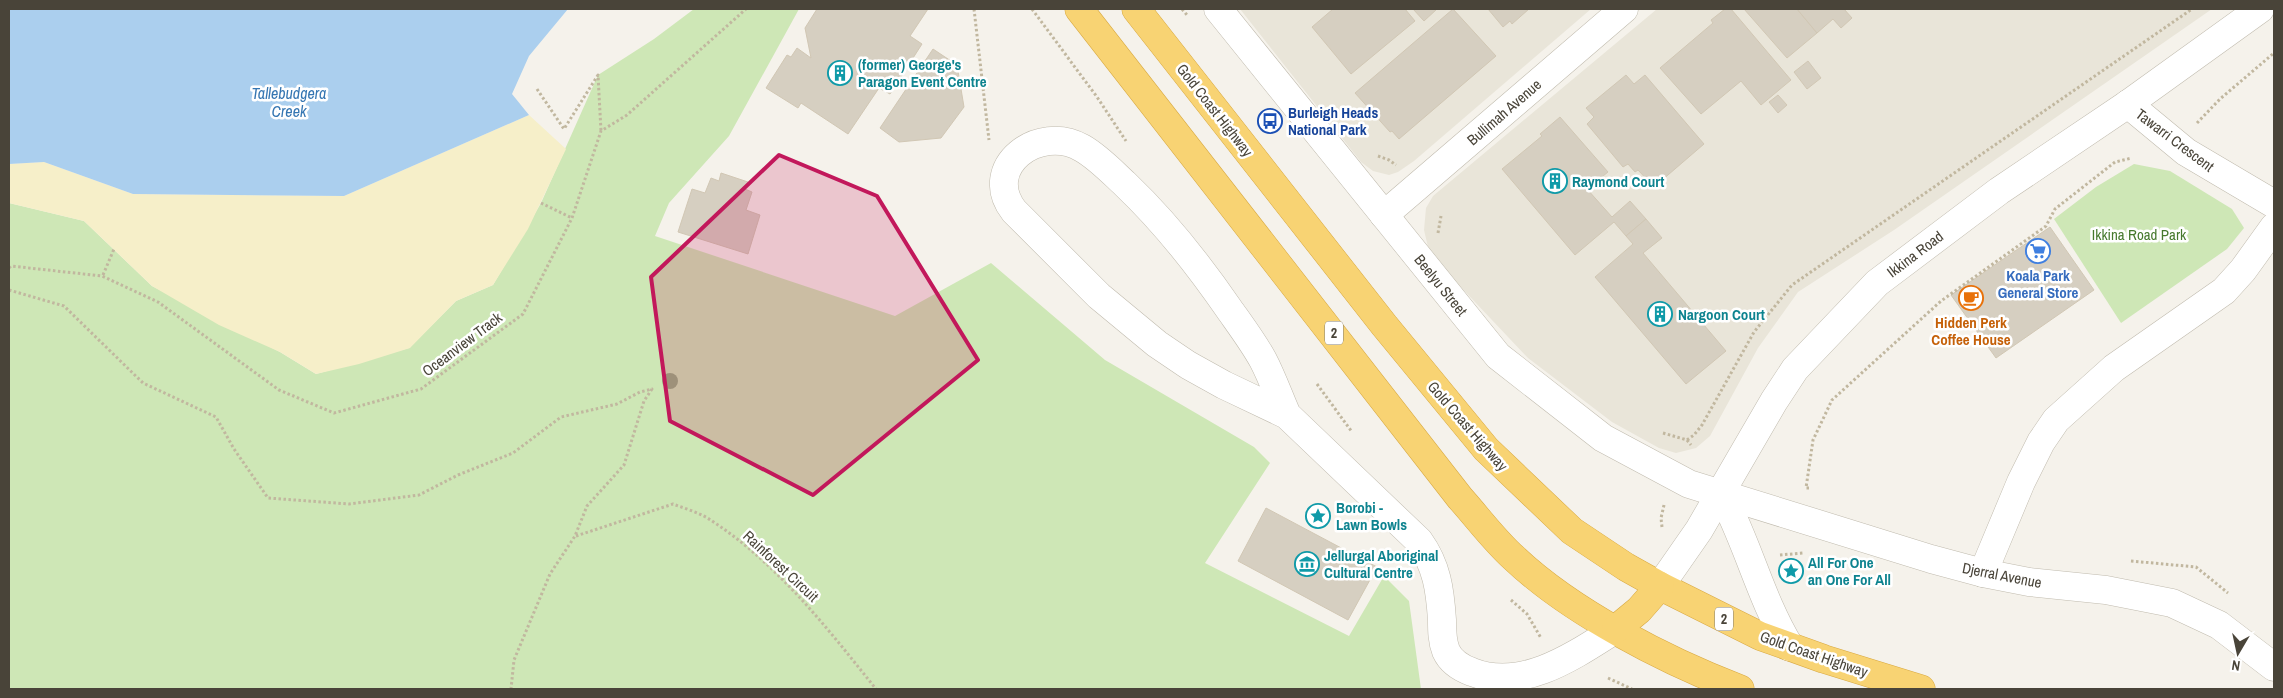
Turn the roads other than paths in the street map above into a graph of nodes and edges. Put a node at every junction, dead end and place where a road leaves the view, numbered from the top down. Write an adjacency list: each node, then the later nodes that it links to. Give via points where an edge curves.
1 (1079, 9): 14 (highway, 2, via 1488,530 1537,578)
2 (1136, 9): 13 (highway, Gold Coast Highway / 2, via 1384,326 1486,449 1572,531)
3 (1218, 9): 8 (street, Beelyu Street)
4 (1624, 9): 8 (street, Bullimah Avenue)
5 (2260, 9): 6 (street, Ikkina Road)
6 (2128, 104): 7 (street, Tawarri Crescent, via 2212,170); 11 (street, Ikkina Road, via 1999,190 1876,283 1795,369)
7 (2274, 204)
8 (1384, 215): 11 (street, Beelyu Street, via 1498,356 1519,374 1618,447 1689,484)
9 (2274, 227): 12 (street, via 2224,291 2114,368 2056,420 2021,482)
10 (1287, 415): 10 (street, via 1188,366 1157,344 1099,296 1009,205 1004,181 1010,166 1024,149 1046,140 1071,143 1099,160 1140,198 1192,256 1263,360); 14 (street, via 1388,510 1429,556 1440,590 1443,639 1453,662 1487,676 1503,677 1540,670 1570,657)
11 (1720, 493): 12 (street, Djerral Avenue); 13 (street, Ikkina Road); 15 (street, via 1738,526 1766,604)
12 (1983, 574): 16 (street, Djerral Avenue, via 2106,590 2172,603 2219,624)
13 (1660, 586): 14 (highway, via 1640,610); 15 (highway, Gold Coast Highway / 2)
14 (1616, 629): 17 (highway, 2)
15 (1790, 647): 18 (highway, Gold Coast Highway / 2)
16 (2274, 667)
17 (1740, 689)
18 (1921, 689)

